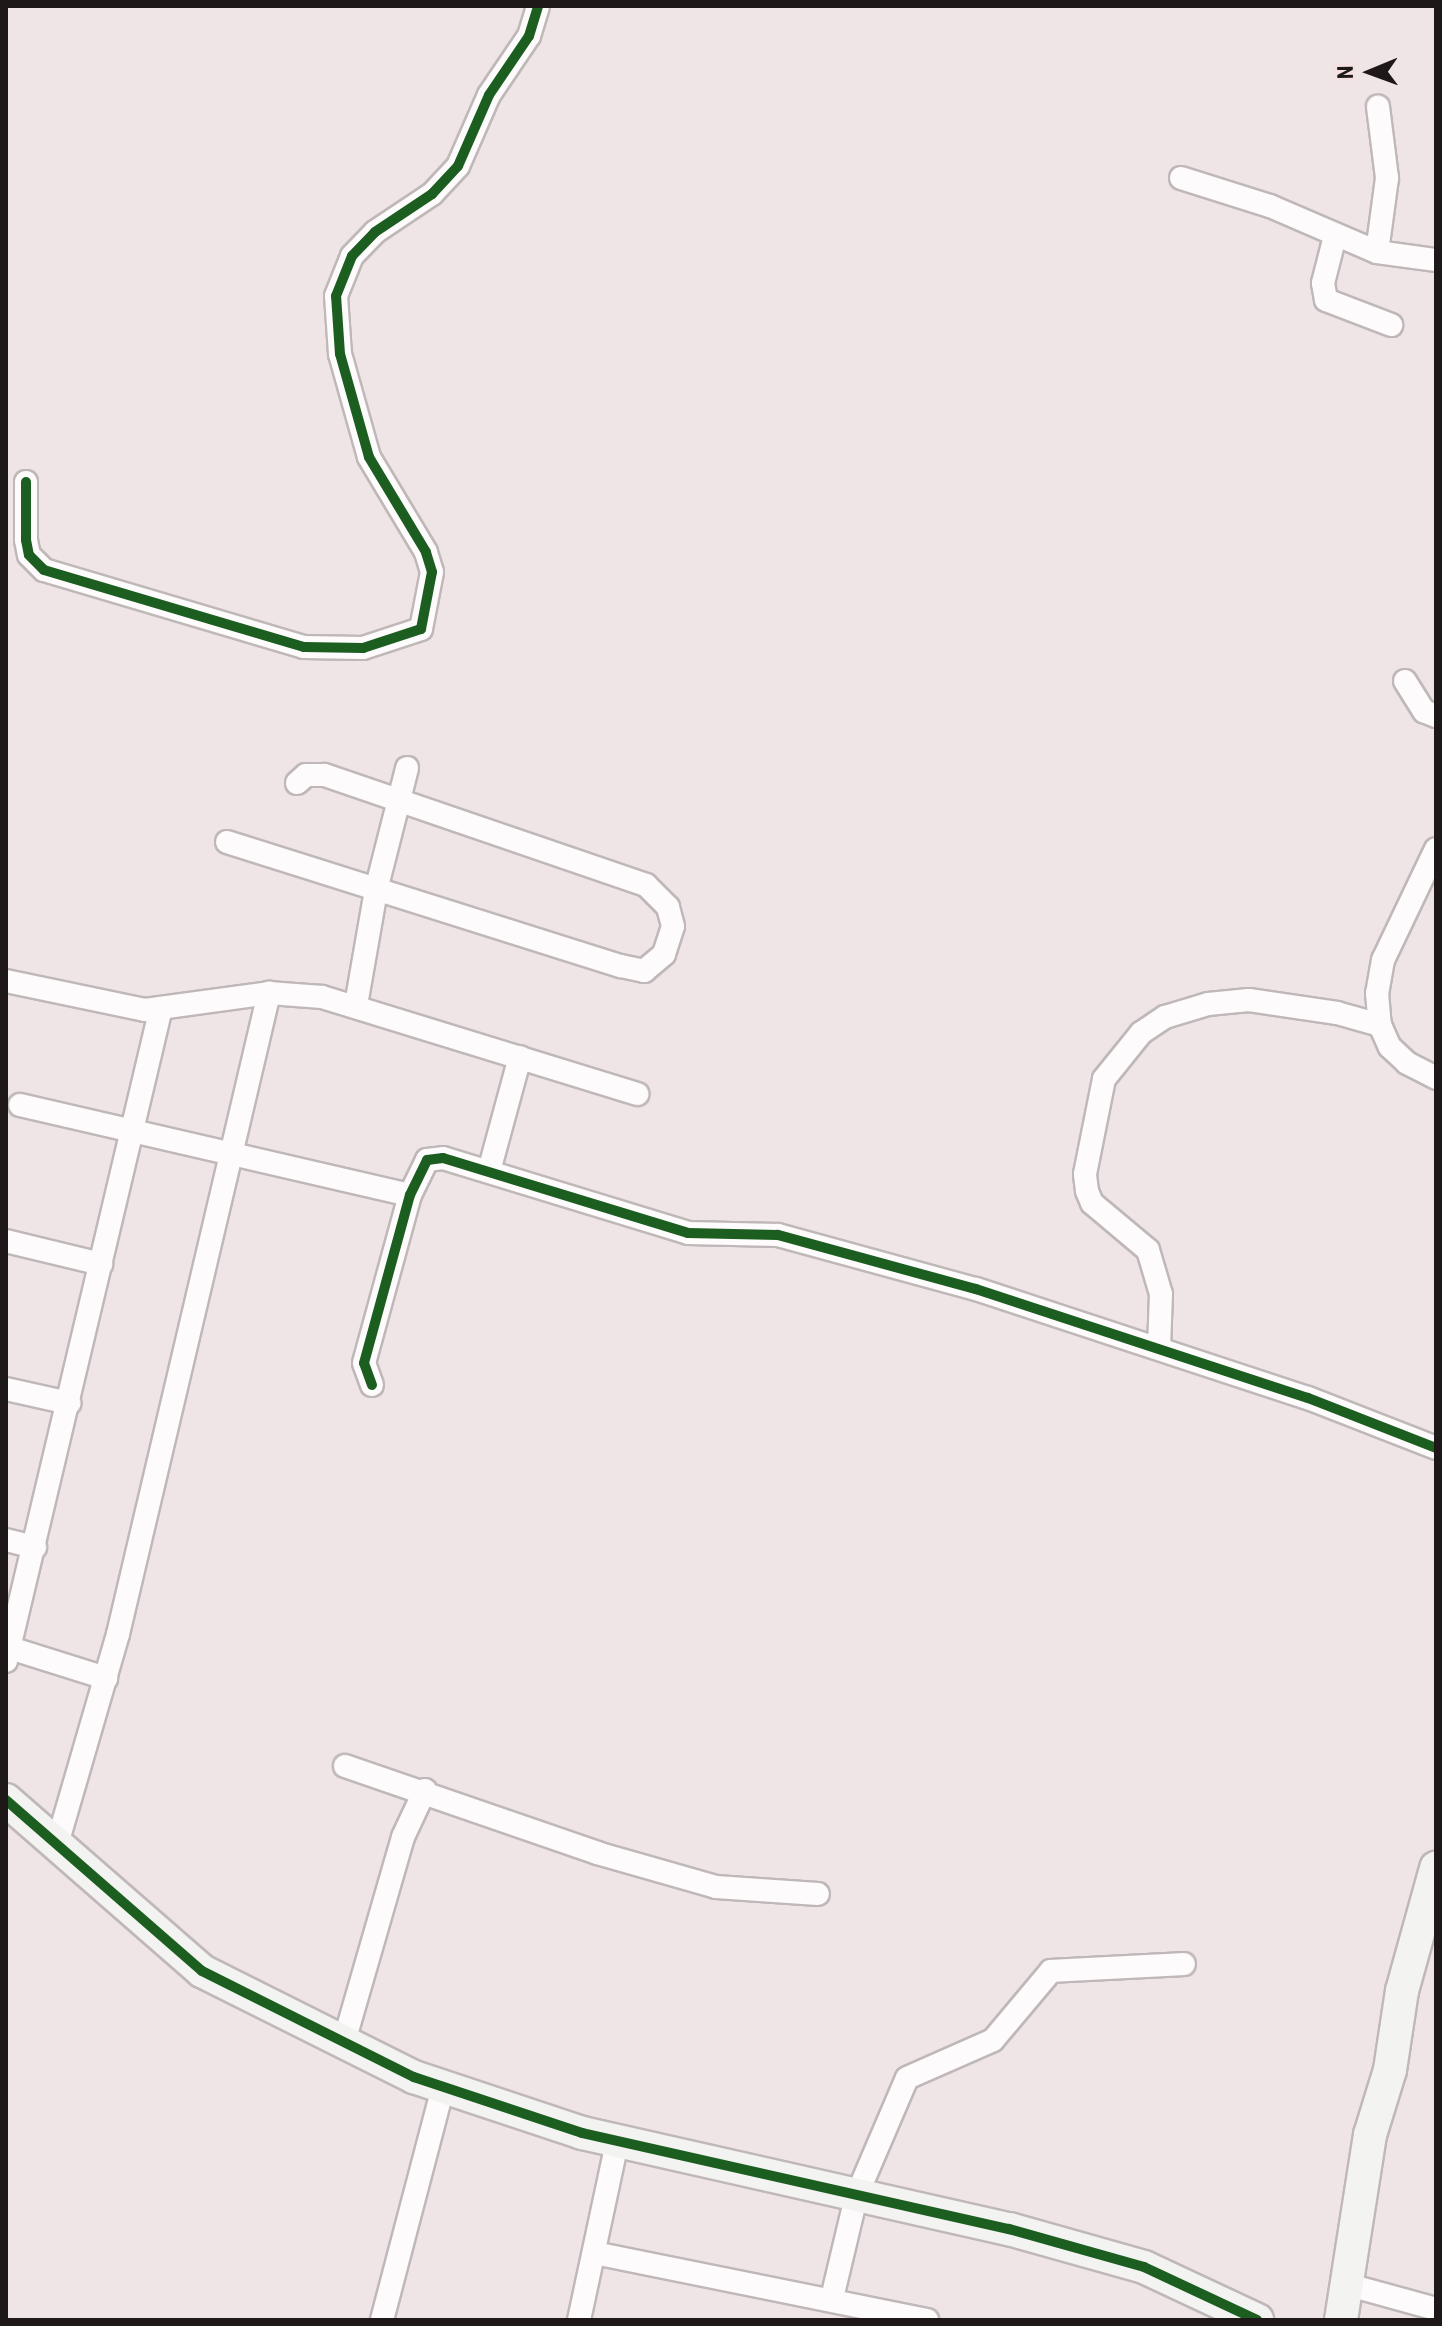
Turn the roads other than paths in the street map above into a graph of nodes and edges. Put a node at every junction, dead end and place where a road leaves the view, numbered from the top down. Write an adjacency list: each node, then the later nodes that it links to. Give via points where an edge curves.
1 (538, 6): 8 (street, via 529,36 489,95 458,166 432,194 375,232 352,256 336,296 340,354 364,444 426,552 432,572 421,629 363,648 304,647 44,570 29,555)
2 (1378, 107): 5 (street, via 1387,178)
3 (1181, 178): 4 (street, via 1270,206)
4 (1335, 236): 5 (street); 7 (street, via 1323,283 1326,300)
5 (1377, 252): 6 (street)
6 (1436, 260)
7 (1391, 325)
8 (26, 482)
9 (1405, 681): 10 (street, via 1424,711)
10 (1436, 716)
11 (407, 768): 13 (street)
12 (297, 783): 13 (street, via 306,775 324,775)
13 (399, 800): 16 (street); 16 (street, via 646,885 668,907 673,926 664,954 644,971)
14 (227, 842): 16 (street)
15 (1436, 849): 21 (street, via 1383,960)
16 (376, 890): 19 (street)
17 (6, 981): 20 (street, via 123,1009)
18 (269, 993): 19 (street); 20 (street); 27 (street)
19 (356, 1005): 22 (street)
20 (161, 1008): 26 (street)
21 (1380, 1025): 23 (street, via 1390,1047); 32 (street, via 1249,1000 1208,1004 1165,1017 1141,1033 1104,1079 1085,1174 1087,1191 1092,1203 1148,1250 1161,1294)
22 (520, 1057): 24 (street); 28 (street)
23 (1436, 1078)
24 (637, 1094)
25 (20, 1105): 26 (street)
26 (133, 1131): 27 (street); 31 (street)
27 (232, 1152): 29 (street); 40 (street)
28 (489, 1171): 29 (street, via 443,1158 427,1160); 32 (street, via 688,1233 743,1232 813,1243)
29 (410, 1195): 33 (street, via 364,1363)
30 (6, 1241): 31 (street)
31 (101, 1264): 35 (street)
32 (1159, 1348): 36 (street)
33 (372, 1385)
34 (6, 1389): 35 (street)
35 (69, 1403): 38 (street)
36 (1436, 1448)
37 (6, 1540): 38 (street)
38 (35, 1547): 39 (street)
39 (8, 1654): 40 (street)
40 (106, 1678): 44 (street)
41 (345, 1766): 42 (street)
42 (425, 1790): 46 (street, via 597,1853 716,1887); 48 (street, via 403,1837)
43 (6, 1800): 44 (street)
44 (57, 1844): 48 (street, via 202,1971)
45 (1436, 1868): 53 (street, via 1370,2135)
46 (818, 1894)
47 (1184, 1964): 51 (street, via 1051,1971 993,2040 907,2078)
48 (343, 2045): 49 (street)
49 (443, 2087): 50 (street); 56 (street)
50 (617, 2142): 51 (street, via 766,2171); 52 (street)
51 (856, 2197): 54 (street); 59 (street, via 1009,2229 1144,2267)
52 (594, 2253): 54 (street); 57 (street)
53 (1349, 2285): 55 (street); 60 (street)
54 (832, 2298): 58 (street)
55 (1436, 2309)
56 (382, 2320)
57 (579, 2320)
58 (927, 2320)
59 (1257, 2320)
60 (1341, 2320)

